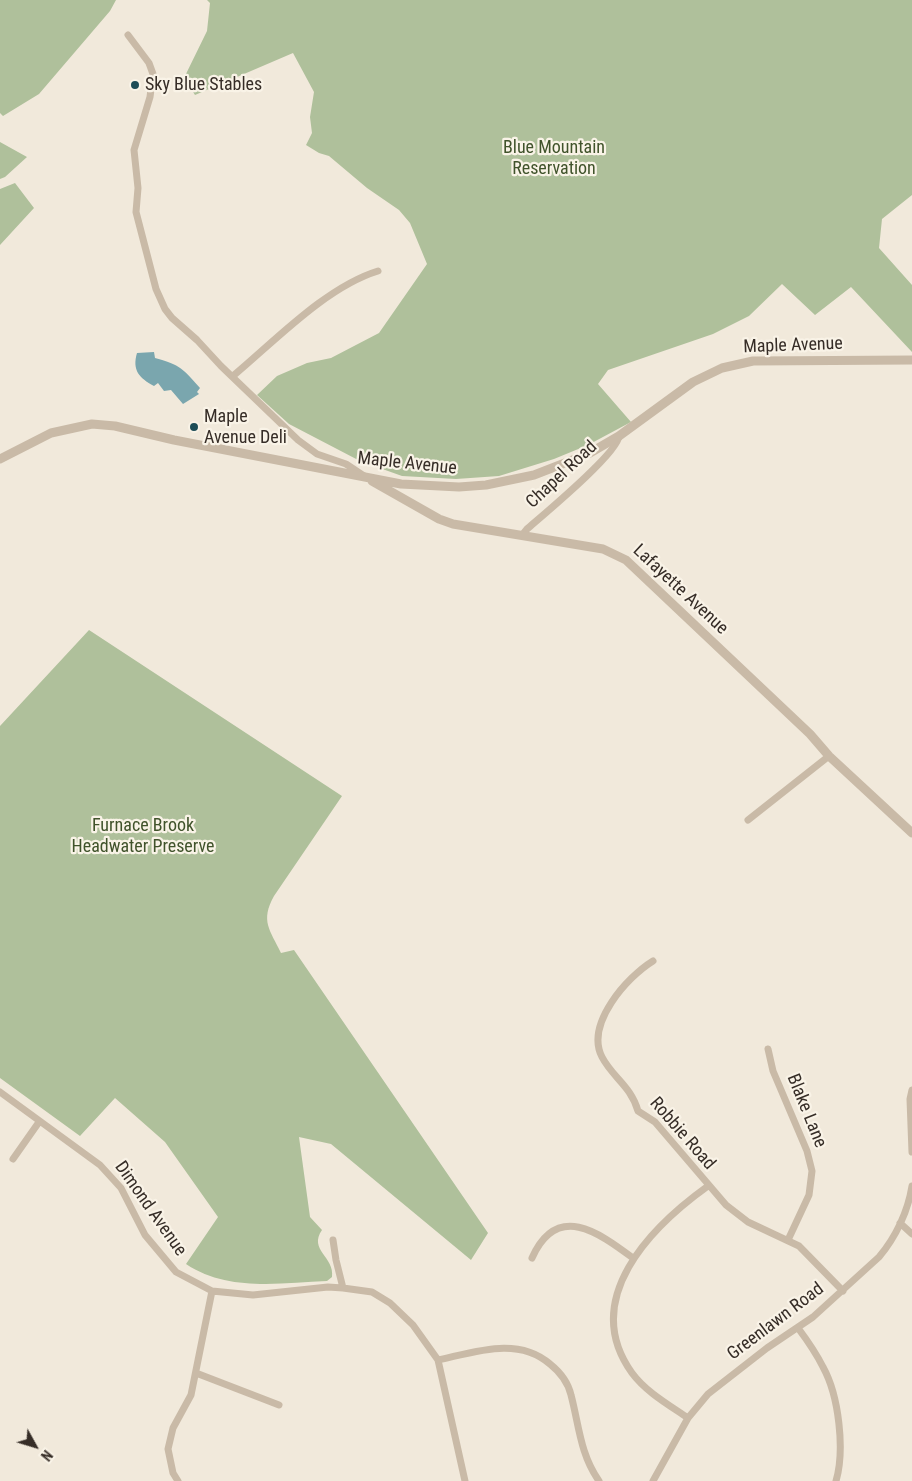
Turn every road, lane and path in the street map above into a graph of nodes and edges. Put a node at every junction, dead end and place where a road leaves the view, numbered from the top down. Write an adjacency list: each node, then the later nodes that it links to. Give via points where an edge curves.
1 (128, 35): 4 (street, via 149,62 153,74 150,97 134,150 138,188 136,219 156,288 172,318)
2 (378, 271): 4 (street, via 360,277 332,294)
3 (912, 360): 5 (street, Maple Avenue, via 736,364 693,382)
4 (233, 376): 7 (street, via 298,440 317,454 346,464)
5 (619, 436): 7 (street, Maple Avenue, via 570,463 512,480 458,487 401,484); 8 (street, Chapel Road, via 617,443 599,463)
6 (0, 459): 7 (street, Maple Avenue, via 51,433 92,424)
7 (367, 478): 8 (street, Lafayette Avenue, via 439,519 478,530)
8 (523, 534): 9 (street, Lafayette Avenue, via 604,548 620,555 810,734)
9 (829, 756): 10 (street); 11 (street, Lafayette Avenue)
10 (748, 820)
11 (912, 833)
12 (653, 961): 19 (street, Robbie Road, via 612,1002 601,1020 598,1037 602,1056 634,1097 638,1111 655,1122)
13 (768, 1049): 24 (street, Blake Lane, via 773,1071 807,1151 812,1171 809,1195)
14 (912, 1090): 17 (street)
15 (0, 1092): 16 (street, Dimond Avenue)
16 (39, 1122): 18 (street); 29 (street, Dimond Avenue, via 100,1165 121,1188 145,1236 176,1272)
17 (912, 1152)
18 (13, 1159)
19 (708, 1186): 24 (street, Robbie Road, via 748,1222); 26 (street, via 684,1204)
20 (912, 1186): 21 (street, Greenlawn Road)
21 (900, 1223): 22 (street); 28 (street, Greenlawn Road, via 887,1248)
22 (912, 1234)
23 (333, 1240): 27 (street)
24 (788, 1240): 28 (street, Robbie Road, via 799,1246)
25 (532, 1258): 26 (street, via 540,1241 548,1234 573,1225 594,1232)
26 (633, 1258): 34 (street, via 621,1284 614,1312 620,1349 639,1381)
27 (343, 1288): 29 (street, Dimond Avenue, via 254,1295); 31 (street, Dimond Avenue, via 372,1292 390,1303 413,1325)
28 (843, 1290): 30 (street, Greenlawn Road)
29 (212, 1291): 32 (street)
30 (798, 1328): 34 (street, Greenlawn Road, via 708,1394); 39 (street, via 830,1382 840,1443)
31 (438, 1360): 36 (street, Dimond Avenue); 37 (street, via 515,1348 535,1353 556,1368 568,1386 581,1444)
32 (196, 1373): 33 (street); 35 (street, via 191,1395 174,1428 168,1449)
33 (279, 1405)
34 (688, 1418): 38 (street, Greenlawn Road)
35 (178, 1481)
36 (465, 1481)
37 (599, 1481)
38 (653, 1481)
39 (836, 1481)

